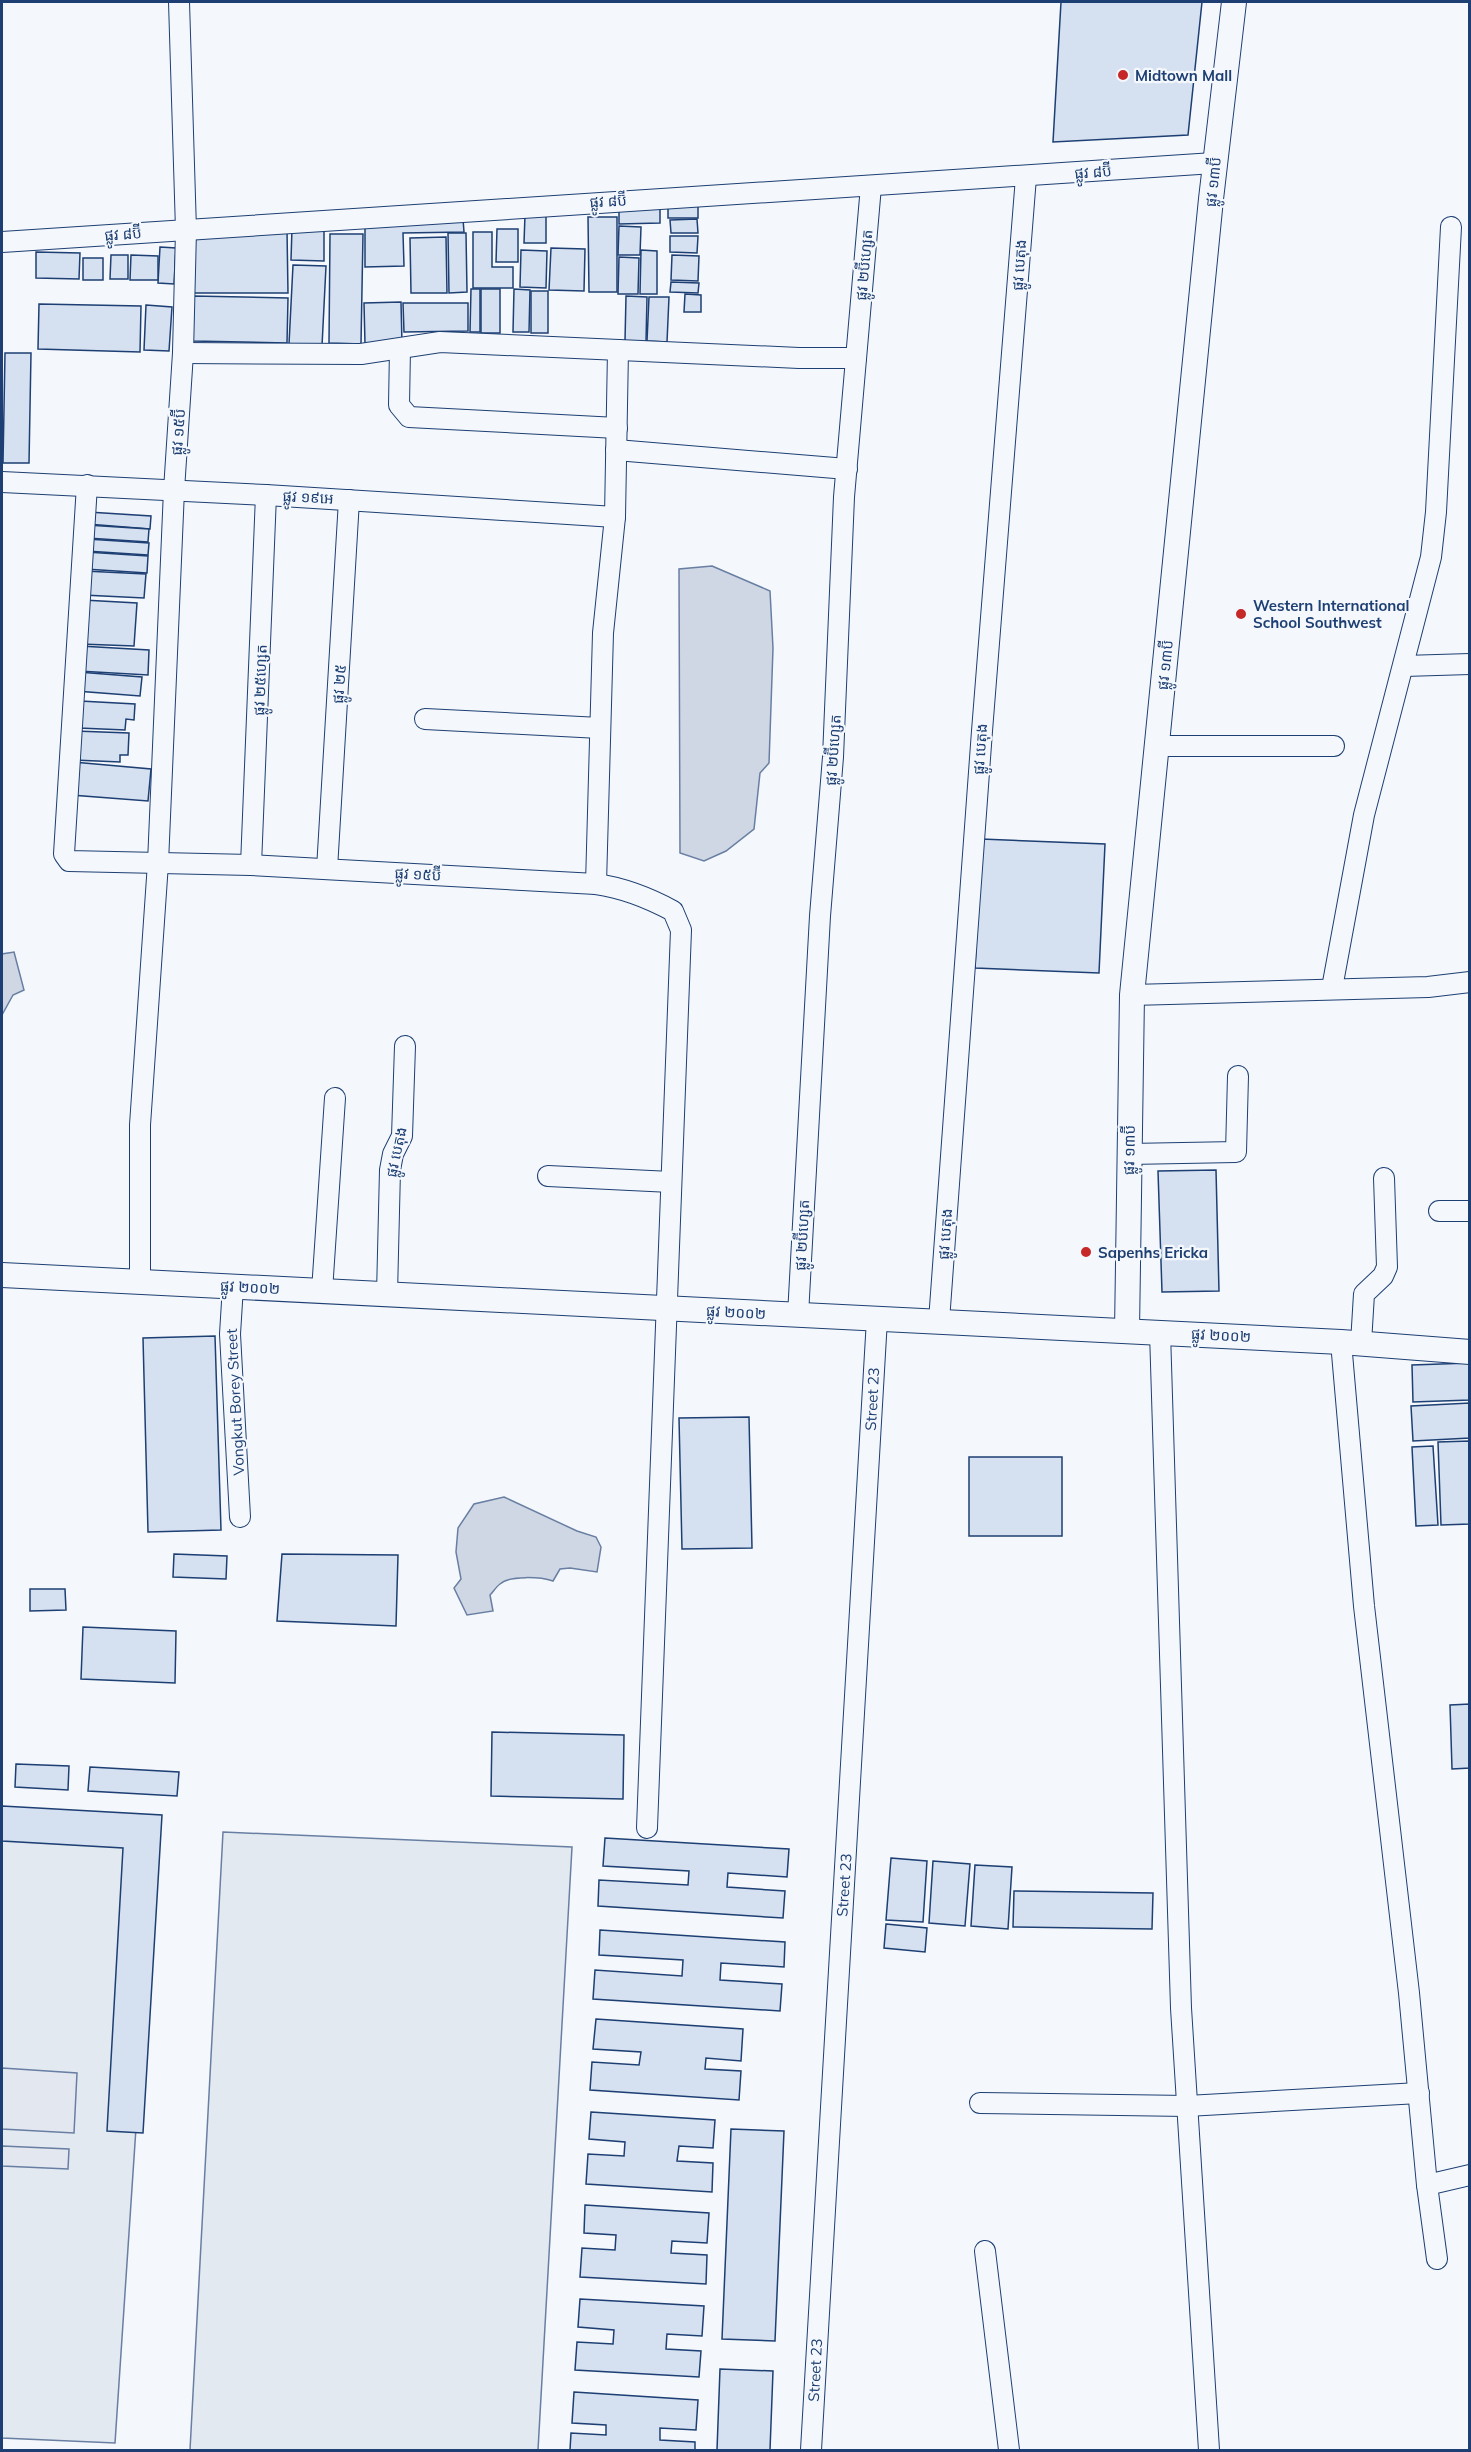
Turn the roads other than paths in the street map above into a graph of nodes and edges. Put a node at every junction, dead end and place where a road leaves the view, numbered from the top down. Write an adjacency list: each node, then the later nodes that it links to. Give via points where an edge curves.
1 (179, 2): 7 (street, ផ្លូវ ១៥ប៊ី)
2 (1234, 2): 3 (street, ផ្លូវ ១៣ប៊ី)
3 (1214, 163): 4 (street, ផ្លូវ ៨ប៊ី); 26 (street, ផ្លូវ ១៣ប៊ី)
4 (1026, 177): 5 (street, ផ្លូវ ៨ប៊ី); 52 (street, ផ្លូវ បេតុង)
5 (871, 186): 7 (street, ផ្លូវ ៨ប៊ី); 12 (street, ផ្លូវ ២ប៊ីហ្សេត)
6 (1451, 227): 23 (street, via 1436,512 1431,556)
7 (186, 230): 8 (street, ផ្លូវ ៨ប៊ី); 11 (street, ផ្លូវ ១៥ប៊ី)
8 (2, 242)
9 (400, 349): 10 (street, via 440,342); 11 (street, via 361,354); 13 (street, via 399,405 409,417)
10 (618, 350): 12 (street); 13 (street)
11 (183, 353): 18 (street, ផ្លូវ ១៥ប៊ី)
12 (856, 358): 15 (street, ផ្លូវ ២ប៊ីហ្សេត)
13 (616, 428): 14 (street)
14 (616, 450): 15 (street); 21 (street)
15 (846, 468): 50 (street, ផ្លូវ ២ប៊ីហ្សេត, via 833,757 820,916)
16 (2, 482): 17 (street, ផ្លូវ ១៩អេ)
17 (87, 485): 18 (street, ផ្លូវ ១៩អេ); 28 (street, ផ្លូវ ១៥ប៊ី, via 64,854 69,861)
18 (174, 490): 19 (street, ផ្លូវ ១៩អេ); 28 (street, ផ្លូវ ១៥ប៊ី)
19 (266, 495): 20 (street, ផ្លូវ ១៩អេ); 29 (street, ផ្លូវ ២៥ហ្សេត)
20 (349, 500): 21 (street, ផ្លូវ ១៩អេ); 30 (street, ផ្លូវ ២៥)
21 (615, 517): 25 (street, via 603,633)
22 (1470, 664): 23 (street)
23 (1404, 666): 33 (street, via 1354,860)
24 (425, 719): 25 (street)
25 (600, 729): 31 (street)
26 (1157, 746): 27 (street); 34 (street, ផ្លូវ ១៣ប៊ី)
27 (1334, 746)
28 (158, 863): 29 (street, ផ្លូវ ១៥ប៊ី); 45 (street, ផ្លូវ ១៥ប៊ី, via 141,1125)
29 (252, 865): 30 (street, ផ្លូវ ១៥ប៊ី)
30 (327, 869): 31 (street, ផ្លូវ ១៥ប៊ី)
31 (596, 884): 41 (street, ផ្លូវ ១៥ប៊ី, via 651,899 673,911 681,930)
32 (1470, 982): 33 (street, via 1428,987)
33 (1332, 988): 34 (street)
34 (1132, 995): 38 (street, ផ្លូវ ១៣ប៊ី)
35 (405, 1046): 48 (street, ផ្លូវ បេតុង, via 402,1136 390,1170)
36 (1238, 1076): 38 (street, via 1236,1152)
37 (335, 1098): 47 (street)
38 (1129, 1154): 53 (street, ផ្លូវ ១៣ប៊ី)
39 (548, 1176): 41 (street)
40 (1384, 1178): 55 (street, via 1387,1267 1364,1294)
41 (671, 1182): 49 (street)
42 (1439, 1211): 43 (street)
43 (1470, 1211)
44 (2, 1275): 45 (street, ផ្លូវ ២០០២)
45 (140, 1282): 46 (street, ផ្លូវ ២០០២)
46 (233, 1286): 47 (street, ផ្លូវ ២០០២); 57 (street, Vongkut Borey Street, via 230,1334)
47 (322, 1291): 48 (street, ផ្លូវ ២០០២)
48 (387, 1294): 49 (street, ផ្លូវ ២០០២)
49 (667, 1308): 50 (street, ផ្លូវ ២០០២); 58 (street)
50 (798, 1315): 51 (street, ផ្លូវ ២០០២)
51 (877, 1319): 52 (street, ផ្លូវ ២០០២); 66 (street, Street 23)
52 (939, 1322): 53 (street, ផ្លូវ ២០០២)
53 (1127, 1331): 54 (street, ផ្លូវ ២០០២)
54 (1160, 1332): 55 (street, ផ្លូវ ២០០២); 61 (street)
55 (1351, 1342): 56 (street, ផ្លូវ ២០០២); 59 (street, via 1364,1606)
56 (1470, 1352)
57 (240, 1517)
58 (647, 1828)
59 (1419, 2092): 61 (street); 63 (street)
60 (980, 2103): 61 (street)
61 (1187, 2106): 68 (street)
62 (1470, 2175): 63 (street)
63 (1427, 2185): 65 (street)
64 (985, 2251): 67 (street)
65 (1437, 2259)
66 (811, 2451)
67 (1009, 2451)
68 (1209, 2451)

